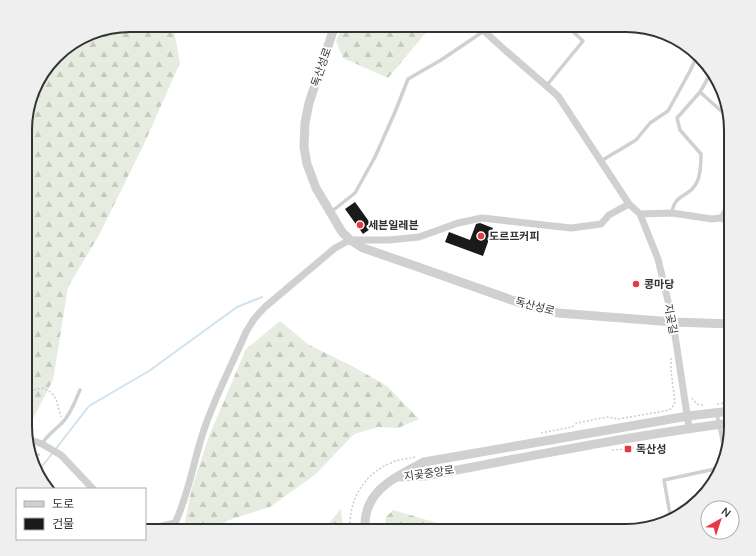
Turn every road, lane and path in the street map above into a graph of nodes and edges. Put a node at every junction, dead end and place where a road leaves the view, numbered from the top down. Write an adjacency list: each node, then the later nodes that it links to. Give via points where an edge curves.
1 (333, 32): 13 (street, 독산성로, via 309,103 304,147 316,188)
2 (478, 32): 13 (lane, via 441,60 408,79 375,157 355,193)
3 (487, 32): 7 (street, 지곶길, via 506,52)
4 (573, 32): 7 (lane, via 583,41)
5 (694, 60): 10 (lane, via 668,111 650,123 636,140)
6 (709, 77): 8 (lane)
7 (547, 85): 10 (street, 지곶길, via 558,96)
8 (700, 92): 9 (lane); 14 (lane, via 677,118 680,130 701,154 697,183 673,205)
9 (722, 112)
10 (601, 161): 11 (street, 지곶길)
11 (629, 204): 15 (street, 지곶길); 18 (street, via 609,215 601,224 571,228 482,218 458,223 418,237)
12 (724, 211): 16 (lane)
13 (330, 212): 18 (street, 독산성로)
14 (672, 213): 15 (street); 16 (street)
15 (640, 214): 19 (street, 지곶길, via 658,259)
16 (720, 218): 17 (street)
17 (724, 219)
18 (350, 240): 19 (street, 독산성로, via 363,248 526,305 558,313); 45 (street, via 335,248 254,319 206,424 188,487)
19 (673, 322): 20 (street, 독산성로); 30 (street, 지곶길)
20 (724, 324)
21 (671, 353): 29 (path, via 675,402 671,409)
22 (32, 390): 31 (path, via 42,388 49,391 57,401)
23 (80, 390): 31 (lane)
24 (690, 395): 26 (path, via 694,402)
25 (724, 405): 27 (path)
26 (704, 406)
27 (717, 408): 28 (street, 지곶중앙로); 30 (street, 지곶중앙로); 32 (lane)
28 (724, 409)
29 (665, 411)
30 (688, 416): 34 (street, 지곶길); 42 (street, 지곶중앙로, via 424,462)
31 (63, 423): 37 (lane, via 45,438)
32 (719, 424): 33 (street, 지곶중앙로); 34 (street, 지곶중앙로); 36 (lane)
33 (724, 424)
34 (689, 428): 42 (street, 지곶중앙로, via 425,476)
35 (33, 441): 37 (street)
36 (722, 442)
37 (42, 444): 39 (path); 43 (street, via 61,455)
38 (36, 453): 39 (path)
39 (39, 454): 40 (path)
40 (37, 457)
41 (714, 469): 44 (lane, via 664,480)
42 (396, 477): 47 (street, via 380,488 371,500)
43 (92, 488)
44 (670, 513)
45 (174, 523): 46 (street)
46 (170, 524)
47 (365, 524)

